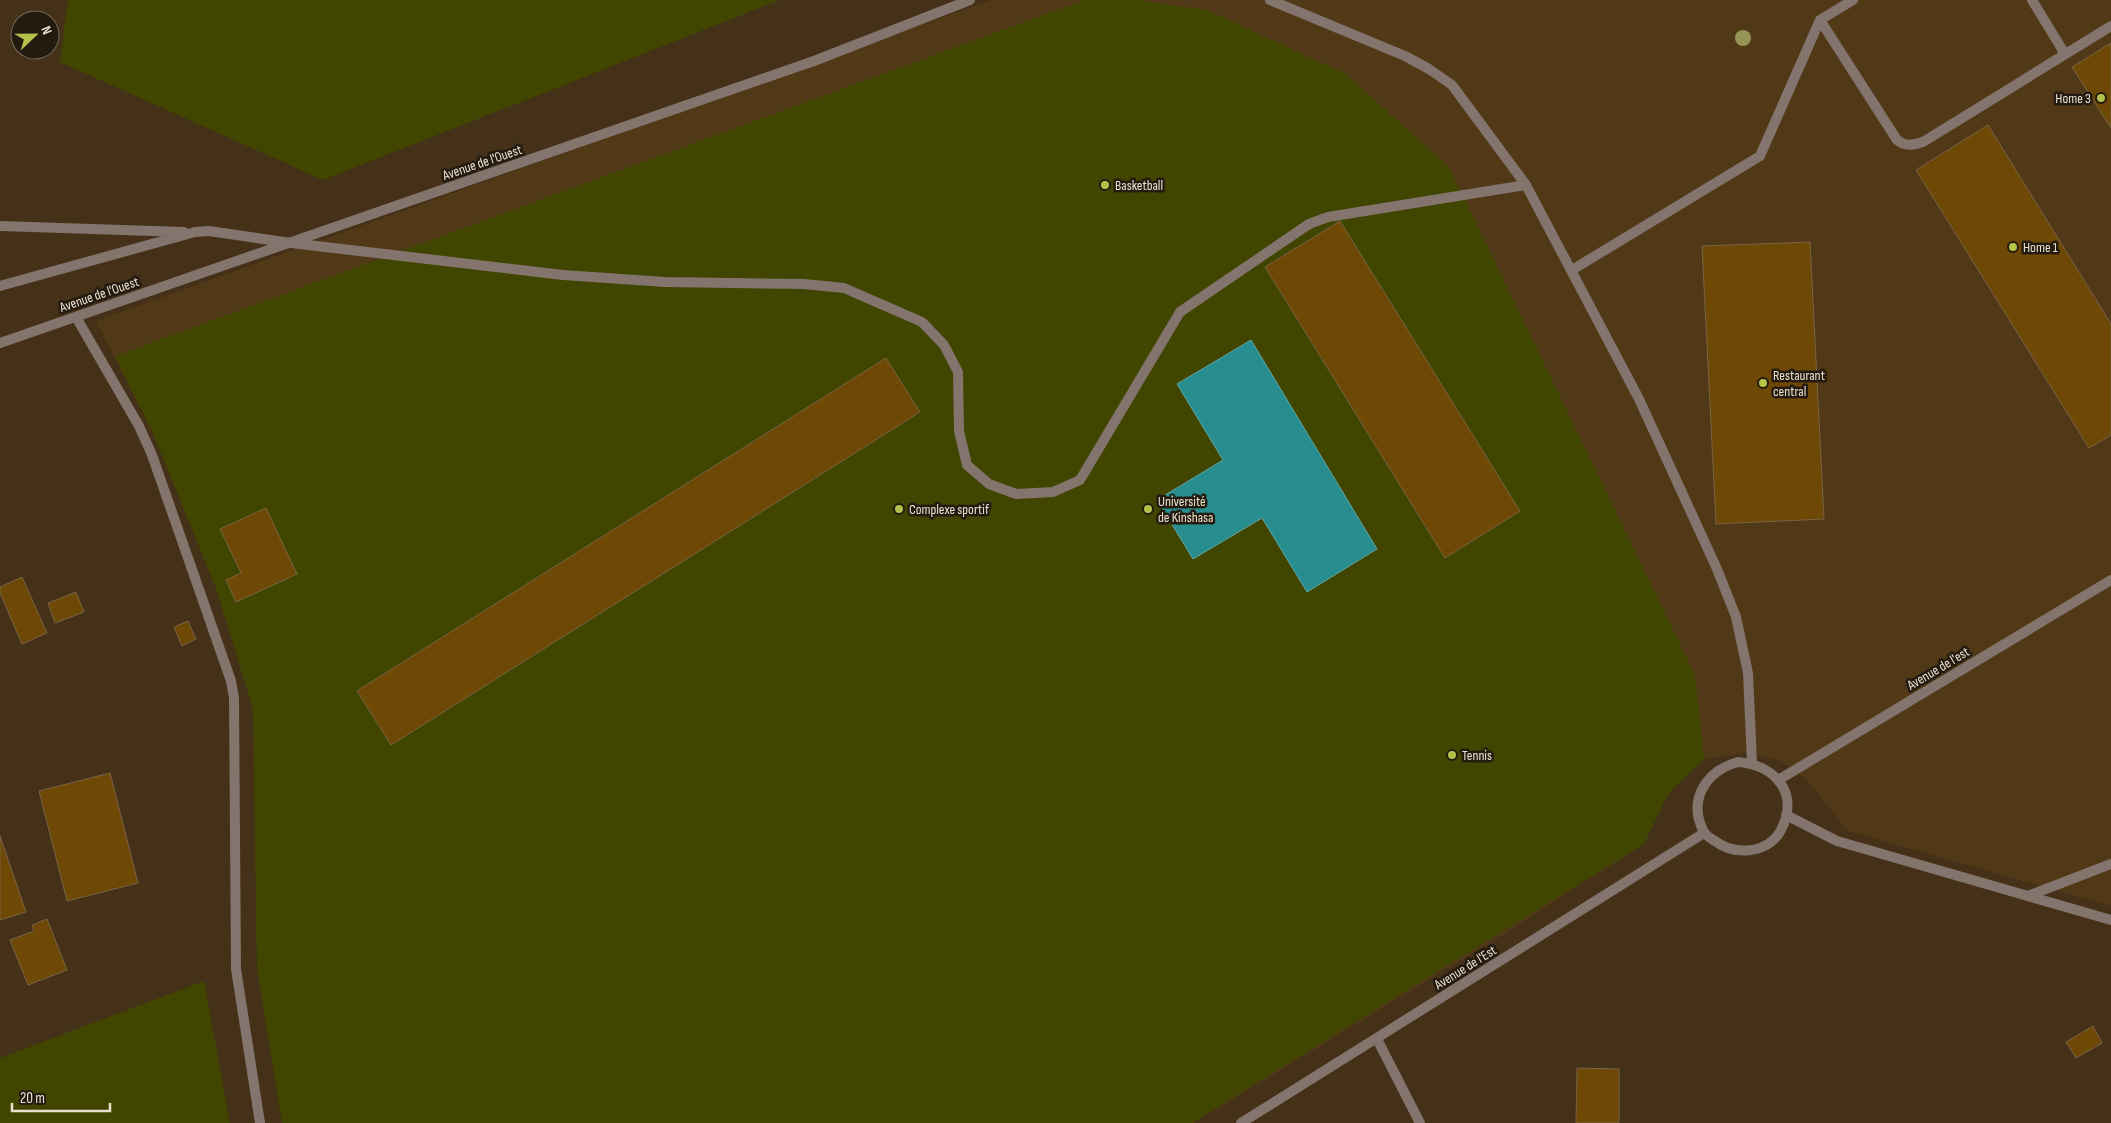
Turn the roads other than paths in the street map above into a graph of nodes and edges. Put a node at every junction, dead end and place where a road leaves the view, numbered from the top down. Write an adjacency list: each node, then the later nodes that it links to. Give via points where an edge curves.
1 (970, 0): 5 (street, Avenue de l'Ouest)
2 (1270, 0): 9 (street, via 1405,56 1452,85)
3 (1853, 0): 6 (street)
4 (2032, 0): 8 (street)
5 (952, 3): 12 (street, Avenue de l'Ouest, via 814,60)
6 (1820, 20): 8 (street, via 1897,140 1912,146); 13 (street, via 1760,156)
7 (2111, 26): 8 (street)
8 (2065, 54)
9 (1526, 185): 12 (street, via 1328,217 1309,224 1180,312 1080,480 1053,492 1016,494 989,484 967,465 959,430 958,372 944,345 922,322 844,288 804,284 665,282 572,275); 13 (street)
10 (0, 226): 11 (street)
11 (195, 232): 12 (street, via 219,232); 14 (street)
12 (292, 243): 15 (street, Avenue de l'Ouest)
13 (1572, 270): 18 (street, via 1639,399 1736,617 1748,673)
14 (0, 286)
15 (76, 317): 16 (street, Avenue de l'Ouest); 26 (street, via 139,426 152,455 231,682 234,698 236,969)
16 (0, 343)
17 (2111, 580): 19 (street, Avenue de l'est)
18 (1752, 763): 19 (street, via 1766,768); 21 (street, via 1724,766 1704,784 1698,812)
19 (1780, 780): 20 (street, via 1787,802)
20 (1786, 815): 21 (street, via 1781,830 1769,843 1755,850 1739,852 1723,847); 23 (street, via 1837,841)
21 (1704, 833): 25 (street, Avenue de l'Est)
22 (2111, 864): 23 (street)
23 (2028, 896): 24 (street)
24 (2111, 920)
25 (1377, 1039): 27 (street, Avenue de l'Est); 28 (street)
26 (260, 1123)
27 (1241, 1123)
28 (1420, 1123)

